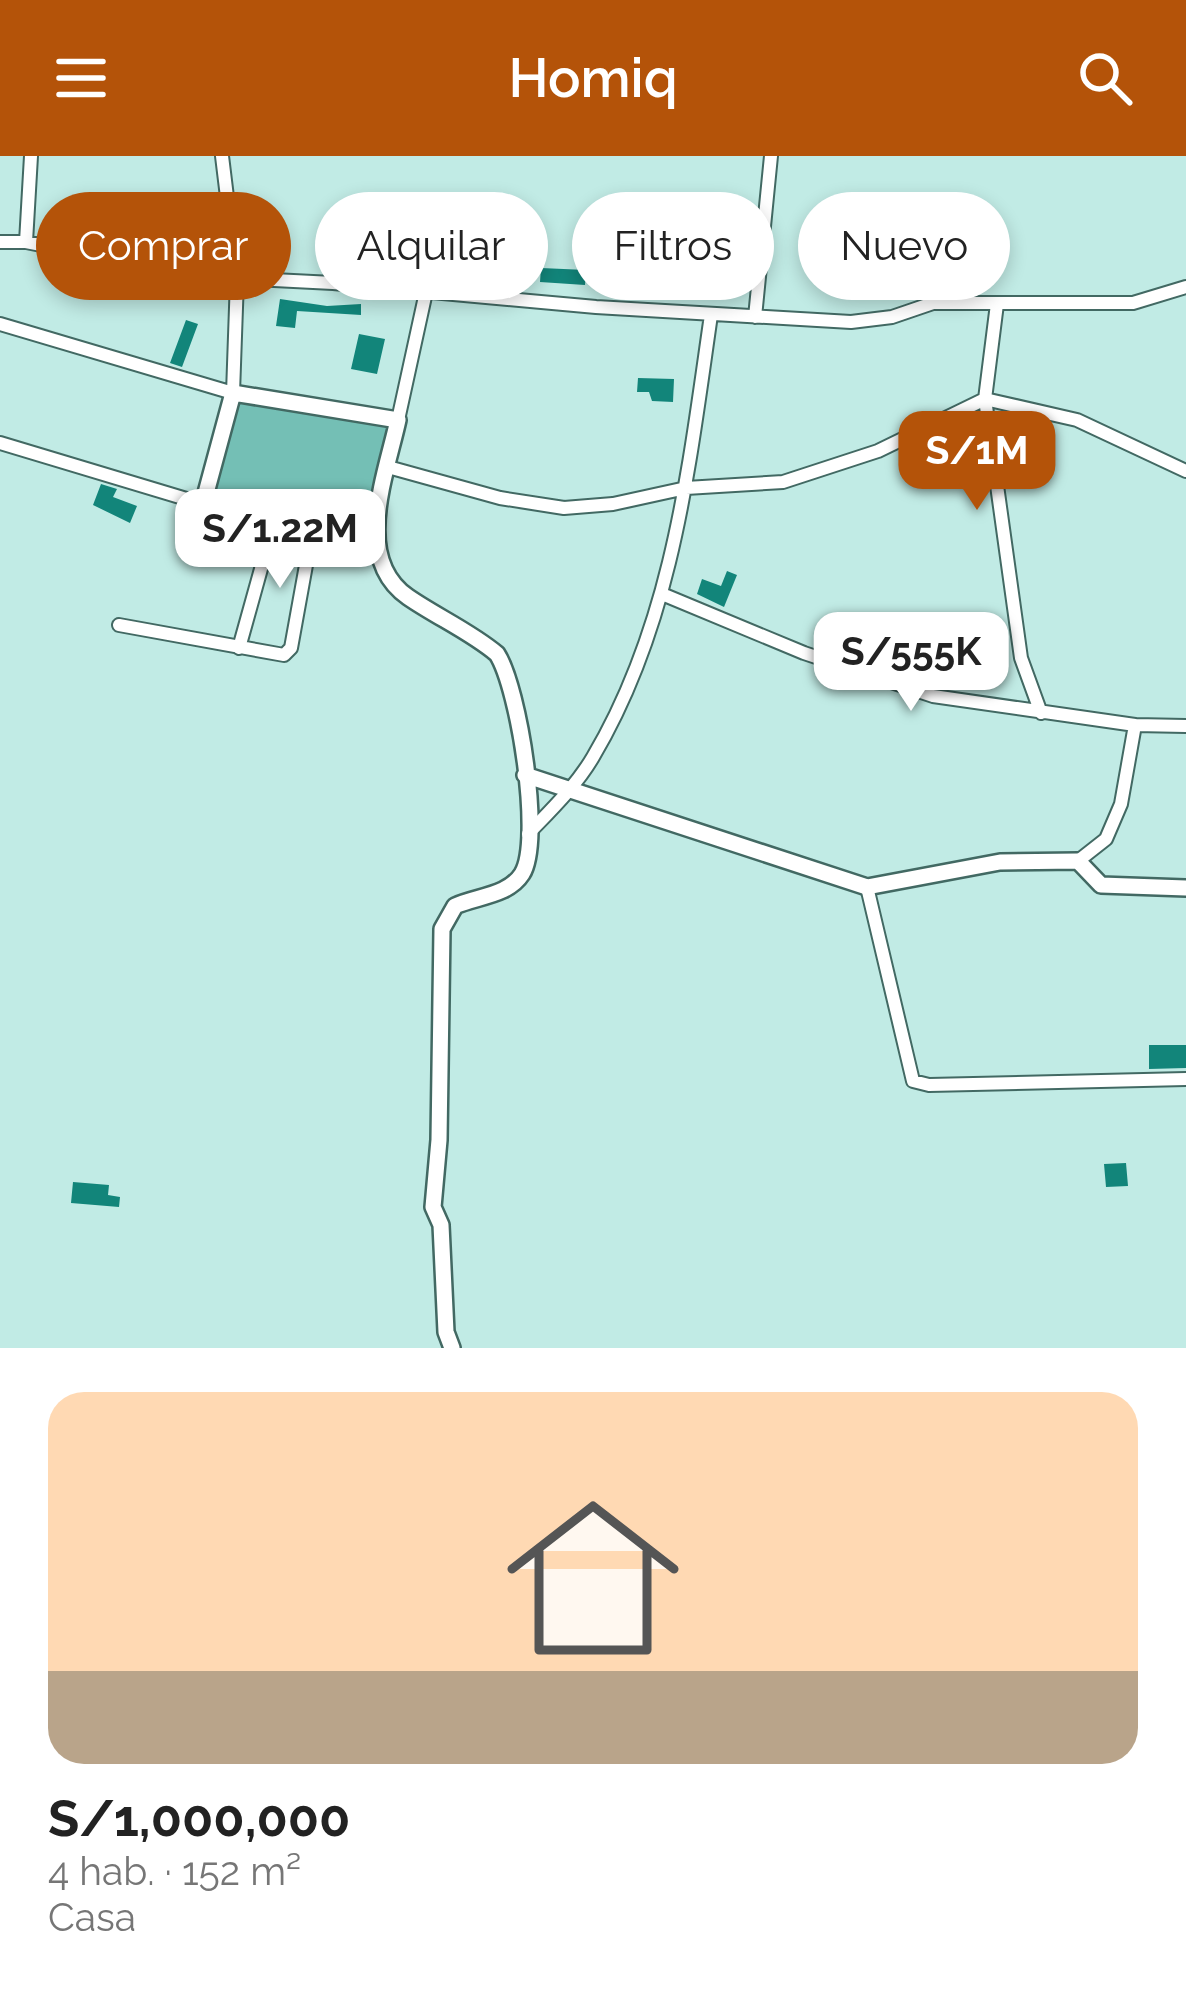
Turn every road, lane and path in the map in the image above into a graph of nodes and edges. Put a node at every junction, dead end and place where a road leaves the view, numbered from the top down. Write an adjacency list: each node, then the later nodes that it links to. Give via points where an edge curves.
1 (31, 156): 6 (street)
2 (222, 156): 4 (street)
3 (771, 156): 14 (street)
4 (226, 192)
5 (0, 242): 6 (street)
6 (26, 242): 7 (street)
7 (36, 244)
8 (1186, 287): 12 (street, via 1133,303)
9 (236, 300): 16 (street)
10 (424, 300): 18 (street)
11 (525, 300): 13 (street)
12 (997, 304): 14 (street, via 933,303 851,322); 17 (street)
13 (711, 315): 14 (street); 22 (street)
14 (755, 317)
15 (0, 324): 16 (street)
16 (232, 393): 18 (street); 23 (street)
17 (985, 399): 21 (street, via 1077,420); 22 (street, via 878,451 783,482); 30 (street, via 1021,658)
18 (398, 420): 20 (street)
19 (0, 443): 23 (street)
20 (388, 467): 22 (street, via 564,508); 26 (street)
21 (1186, 471)
22 (686, 488): 27 (street)
23 (203, 504): 24 (street)
24 (274, 522): 25 (street); 29 (street)
25 (313, 532): 26 (street); 29 (street, via 291,648 276,656)
26 (374, 547): 33 (street, via 402,594 485,644 505,667)
27 (662, 594): 30 (street, via 933,696); 34 (street, via 593,757)
28 (119, 626): 29 (street)
29 (239, 648)
30 (1041, 713): 31 (street)
31 (1135, 725): 32 (street); 36 (street, via 1121,804 1106,839)
32 (1186, 726)
33 (525, 775): 34 (street); 35 (street)
34 (570, 788): 35 (street); 37 (street)
35 (528, 834): 40 (street, via 520,877 455,906 442,929 433,1207)
36 (1078, 862): 37 (street, via 1000,862); 38 (street, via 1101,884)
37 (866, 887): 39 (street, via 913,1081)
38 (1186, 888)
39 (1186, 1079)
40 (452, 1348)

